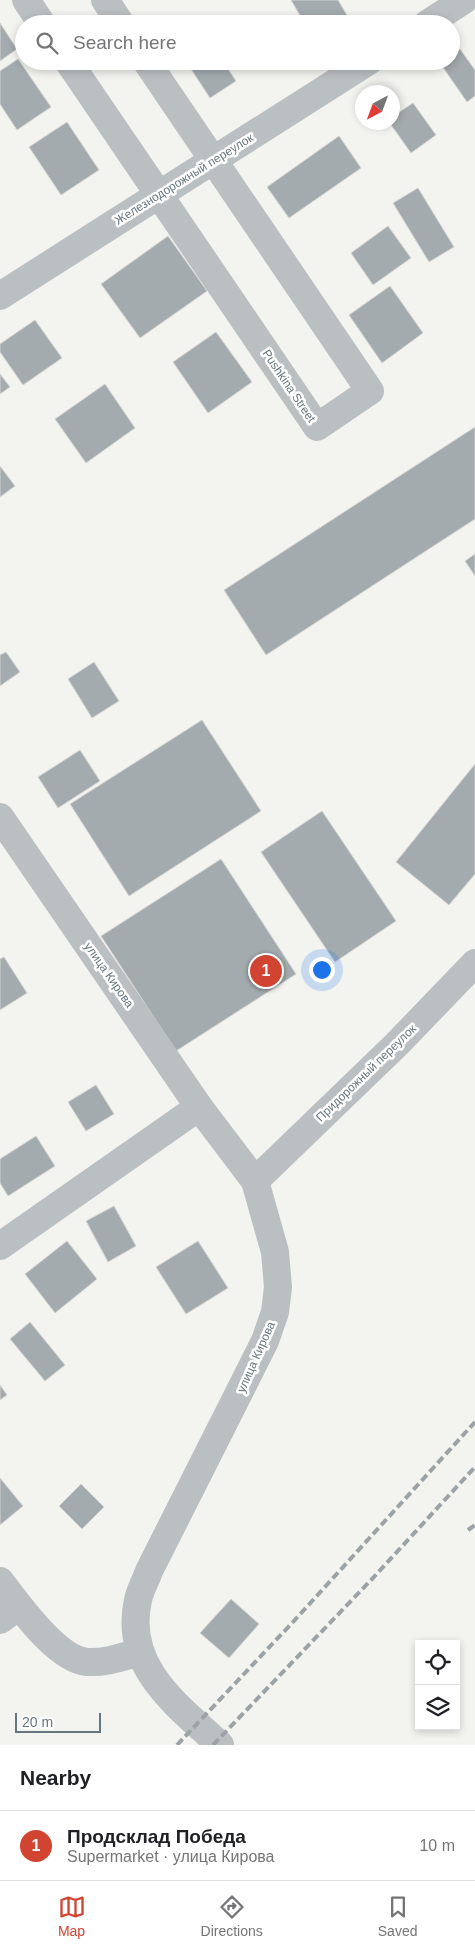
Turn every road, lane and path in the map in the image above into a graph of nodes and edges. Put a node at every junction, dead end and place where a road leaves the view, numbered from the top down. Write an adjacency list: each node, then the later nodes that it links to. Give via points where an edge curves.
1 (26, 0): 4 (street)
2 (105, 0): 5 (street)
3 (464, 0): 6 (street)
4 (36, 15)
5 (115, 15)
6 (441, 15)
7 (74, 70): 11 (street, Pushkina Street)
8 (152, 70): 10 (street, Pushkina Street)
9 (355, 70): 10 (street, Железнодорожный переулок)
10 (214, 161): 11 (street, Железнодорожный переулок); 11 (street, Pushkina Street, via 370,391 317,427)
11 (158, 194): 12 (street, Железнодорожный переулок)
12 (0, 296)
13 (0, 818): 15 (street, улица Кирова)
14 (475, 963): 16 (street, Придорожный переулок, via 397,1044)
15 (200, 1107): 16 (street, улица Кирова); 17 (street)
16 (255, 1181): 20 (street, улица Кирова, via 275,1252 278,1287 275,1312 261,1350 149,1571 138,1600 136,1623)
17 (0, 1246)
18 (0, 1581): 19 (street)
19 (10, 1613): 20 (street, via 64,1652 85,1662 107,1662)
20 (140, 1652): 21 (street, улица Кирова, via 150,1675 175,1705)
21 (220, 1745)

